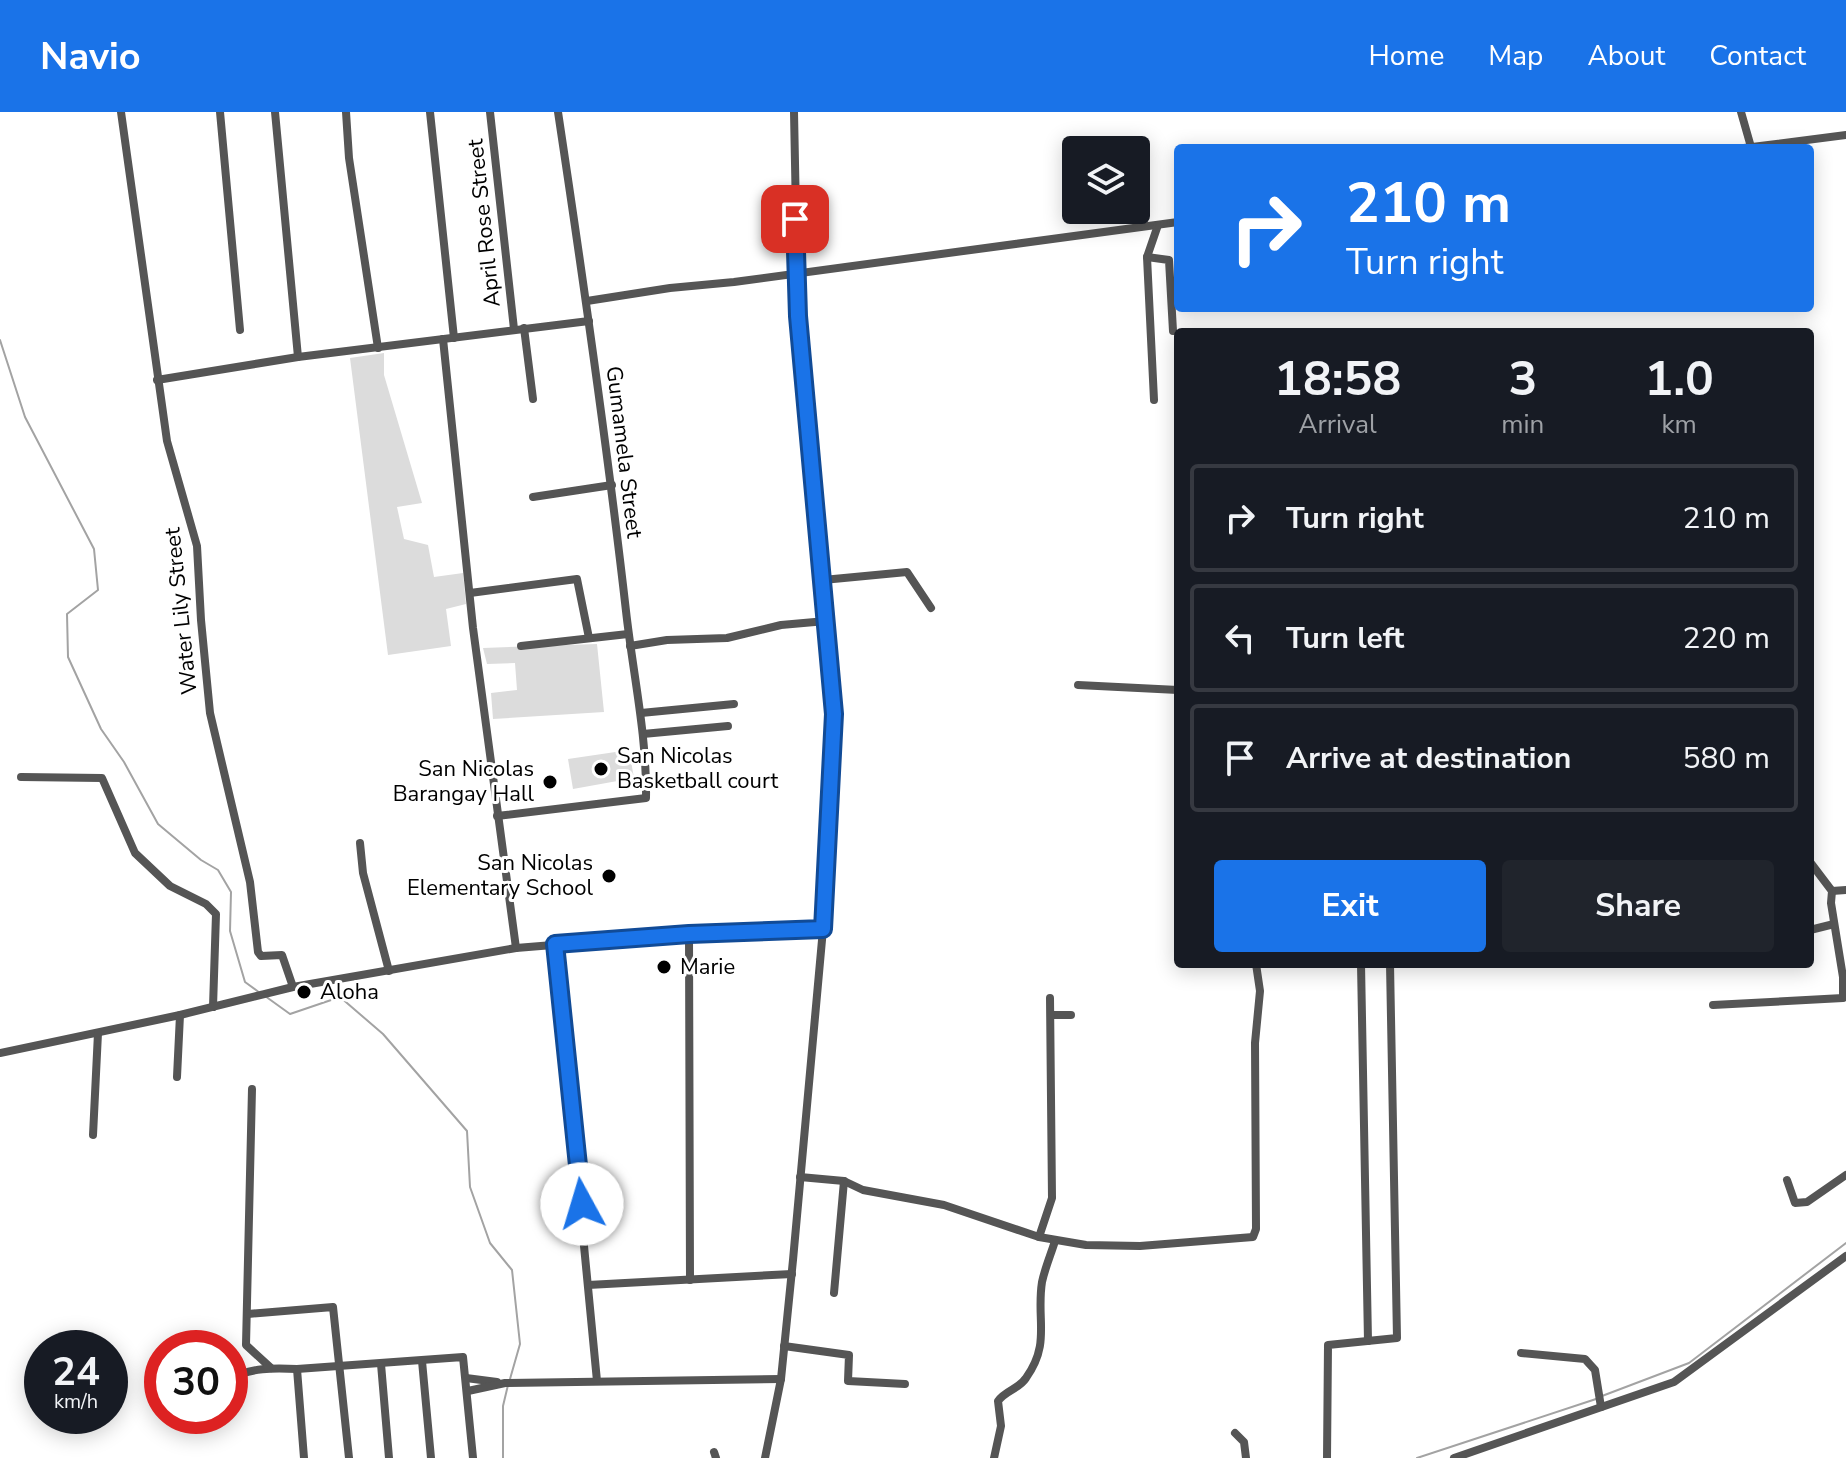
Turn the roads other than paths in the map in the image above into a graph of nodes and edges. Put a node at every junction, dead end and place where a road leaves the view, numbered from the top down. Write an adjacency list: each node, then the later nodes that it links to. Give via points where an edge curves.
1 (121, 112): 26 (street, Water Lily Street)
2 (220, 112): 20 (street)
3 (275, 112): 25 (street)
4 (346, 112): 24 (street)
5 (430, 112): 22 (street)
6 (490, 112): 19 (street, April Rose Street)
7 (558, 112): 17 (street, Gumamela Street)
8 (794, 112): 16 (street)
9 (1741, 112): 11 (street)
10 (1846, 135): 12 (street)
11 (1750, 144)
12 (1775, 144)
13 (1174, 223): 14 (street)
14 (1158, 225): 15 (street); 16 (street)
15 (1147, 257): 21 (street, via 1169,260); 28 (street)
16 (795, 273): 17 (street); 31 (street)
17 (587, 301): 18 (street, Gumamela Street)
18 (589, 321): 19 (street); 29 (street, Gumamela Street)
19 (519, 329): 22 (street); 27 (street, April Rose Street)
20 (240, 330)
21 (1173, 331)
22 (454, 338): 23 (street)
23 (443, 339): 24 (street); 32 (street)
24 (378, 348): 25 (street)
25 (298, 357): 26 (street)
26 (157, 380): 61 (street, Water Lily Street, via 167,441 195,535 210,713 250,882 258,952 282,955)
27 (533, 399)
28 (1154, 400)
29 (612, 485): 30 (street); 35 (street, Gumamela Street)
30 (533, 497)
31 (823, 580): 33 (street, via 907,572); 34 (street)
32 (470, 593): 36 (street, via 577,579); 46 (street)
33 (931, 608)
34 (826, 621): 38 (street, via 727,638); 52 (street, via 834,714)
35 (628, 634): 36 (street); 38 (street, Gumamela Street)
36 (589, 638): 37 (street)
37 (521, 646)
38 (630, 646): 42 (street, Gumamela Street)
39 (1078, 685): 40 (street)
40 (1174, 690)
41 (734, 704): 42 (street)
42 (641, 713): 44 (street, Gumamela Street)
43 (728, 726): 44 (street)
44 (643, 734): 46 (street, Gumamela Street, via 646,798)
45 (21, 777): 65 (street, via 102,778 135,853 170,886 216,914)
46 (497, 816): 56 (street)
47 (360, 843): 60 (street)
48 (1814, 867): 50 (street)
49 (1846, 890): 50 (street)
50 (1832, 891): 51 (street)
51 (1834, 924): 53 (street); 63 (street)
52 (823, 929): 54 (street); 75 (street)
53 (1814, 929)
54 (689, 934): 55 (street); 82 (street)
55 (555, 944): 56 (street); 83 (street)
56 (516, 948): 60 (street)
57 (1257, 968): 79 (street, via 1253,1237 1140,1246)
58 (1361, 968): 86 (street)
59 (1390, 968): 86 (street, via 1397,1338)
60 (389, 971): 61 (street)
61 (293, 987): 65 (street)
62 (1050, 998): 67 (street)
63 (1843, 1001): 64 (street)
64 (1713, 1005)
65 (213, 1007): 66 (street)
66 (180, 1015): 69 (street); 71 (street)
67 (1051, 1015): 68 (street); 78 (street, via 1052,1198)
68 (1071, 1015)
69 (98, 1033): 70 (street); 73 (street)
70 (0, 1053)
71 (177, 1077)
72 (252, 1089): 85 (street)
73 (93, 1135)
74 (1846, 1175): 76 (street, via 1807,1202 1795,1203)
75 (800, 1177): 77 (street); 81 (street)
76 (1787, 1180)
77 (844, 1181): 78 (street, via 863,1190 944,1205); 84 (street)
78 (1039, 1237): 79 (street)
79 (1055, 1241): 109 (street, via 1042,1285 1041,1354 1025,1381 998,1401 1001,1426)
80 (1846, 1256): 101 (street, via 1674,1382)
81 (792, 1274): 82 (street); 87 (street)
82 (690, 1280): 83 (street)
83 (588, 1285): 97 (street)
84 (834, 1293)
85 (248, 1314): 91 (street, via 333,1307); 92 (street, via 246,1345)
86 (1368, 1341): 111 (street, via 1328,1345)
87 (784, 1346): 96 (street); 99 (street, via 849,1355 848,1381)
88 (1521, 1353): 101 (street, via 1585,1359 1595,1370)
89 (422, 1361): 90 (street); 95 (street, via 463,1357); 106 (street)
90 (381, 1364): 91 (street); 105 (street)
91 (338, 1366): 93 (street); 104 (street)
92 (271, 1368): 93 (street); 94 (street)
93 (297, 1369): 103 (street)
94 (248, 1373)
95 (466, 1378): 98 (street); 100 (street)
96 (781, 1379): 97 (street); 108 (street)
97 (597, 1381): 98 (street)
98 (505, 1383): 100 (street)
99 (905, 1384)
100 (468, 1391): 107 (street)
101 (1601, 1407): 112 (street)
102 (1235, 1433): 110 (street, via 1244,1442)
103 (304, 1458)
104 (349, 1458)
105 (389, 1458)
106 (431, 1458)
107 (473, 1458)
108 (765, 1458)
109 (994, 1458)
110 (1246, 1458)
111 (1327, 1458)
112 (1454, 1458)

